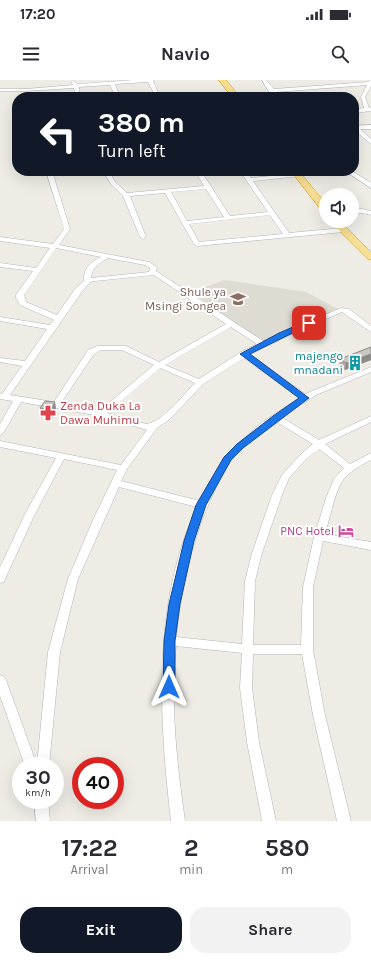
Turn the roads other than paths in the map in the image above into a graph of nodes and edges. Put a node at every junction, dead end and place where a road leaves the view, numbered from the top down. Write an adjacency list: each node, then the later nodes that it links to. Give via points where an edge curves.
1 (72, 80): 8 (street)
2 (151, 80): 6 (street); 15 (street)
3 (222, 80): 16 (highway)
4 (264, 80): 12 (street)
5 (370, 82): 12 (street); 17 (street, via 361,98)
6 (112, 83): 8 (street); 14 (street)
7 (0, 84): 10 (street)
8 (76, 85): 11 (street); 13 (street)
9 (0, 90): 10 (street)
10 (8, 90): 11 (street)
11 (26, 90)
12 (271, 90)
13 (77, 92)
14 (116, 92)
15 (156, 92)
16 (232, 92)
17 (369, 109): 18 (street)
18 (359, 110)
19 (371, 127): 20 (street)
20 (359, 128)
21 (359, 132): 22 (street)
22 (371, 142)
23 (48, 176): 45 (street, via 67,229)
24 (109, 176): 34 (street)
25 (201, 176): 32 (street)
26 (246, 176): 30 (street)
27 (276, 176): 30 (street)
28 (299, 176): 35 (highway)
29 (356, 176): 31 (street)
30 (249, 180): 37 (street)
31 (371, 186)
32 (208, 187): 33 (street); 39 (street)
33 (167, 191): 34 (street); 40 (street)
34 (126, 195): 43 (street)
35 (319, 201)
36 (359, 211): 38 (street)
37 (272, 213): 39 (street); 42 (street)
38 (371, 214)
39 (228, 218): 40 (street)
40 (185, 223): 42 (street, via 197,244)
41 (343, 230): 42 (street); 47 (highway)
42 (287, 235)
43 (143, 237)
44 (0, 240): 45 (street)
45 (54, 246): 46 (street); 49 (street)
46 (107, 256): 50 (street, via 151,264 154,267); 51 (street, via 92,264 87,273)
47 (371, 257)
48 (0, 266): 49 (street)
49 (38, 270): 53 (street, via 20,298 23,303)
50 (152, 272): 51 (street); 54 (street)
51 (88, 281): 53 (street)
52 (0, 318): 55 (street)
53 (59, 319): 55 (street)
54 (231, 324): 57 (street); 61 (street)
55 (52, 328): 60 (street)
56 (371, 330): 57 (street, via 341,310)
57 (262, 344): 58 (street)
58 (244, 354): 63 (street); 65 (street)
59 (0, 360): 60 (street)
60 (26, 364): 64 (street)
61 (159, 365): 63 (street); 67 (street, via 123,348 100,348 91,352); 68 (street)
62 (371, 369): 65 (street)
63 (200, 382): 71 (street, via 167,417)
64 (2, 396): 66 (street)
65 (305, 398): 69 (street)
66 (18, 399): 67 (street); 72 (street)
67 (56, 405): 68 (street)
68 (100, 414): 71 (street, via 146,427)
69 (276, 418): 74 (street); 80 (street, via 227,459)
70 (371, 419): 74 (street)
71 (154, 426): 77 (street)
72 (0, 432)
73 (0, 444): 75 (street)
74 (319, 444): 78 (street); 85 (street, via 304,456 286,478 277,495 250,581)
75 (62, 455): 77 (street); 83 (street)
76 (371, 456): 78 (street)
77 (123, 468): 79 (street)
78 (350, 468): 81 (street, via 339,479)
79 (116, 483): 80 (street); 89 (street, via 72,579 54,652)
80 (201, 505): 84 (street, via 180,576)
81 (319, 537): 82 (street); 86 (street, via 308,588)
82 (371, 546)
83 (0, 578)
84 (170, 641): 85 (street); 92 (street, via 169,718)
85 (247, 649): 86 (street); 93 (street, via 246,688 252,742)
86 (307, 650): 94 (street)
87 (0, 680): 88 (street)
88 (28, 757)
89 (43, 757)
90 (42, 809): 91 (street)
91 (43, 821)
92 (178, 821)
93 (269, 821)
94 (344, 821)

